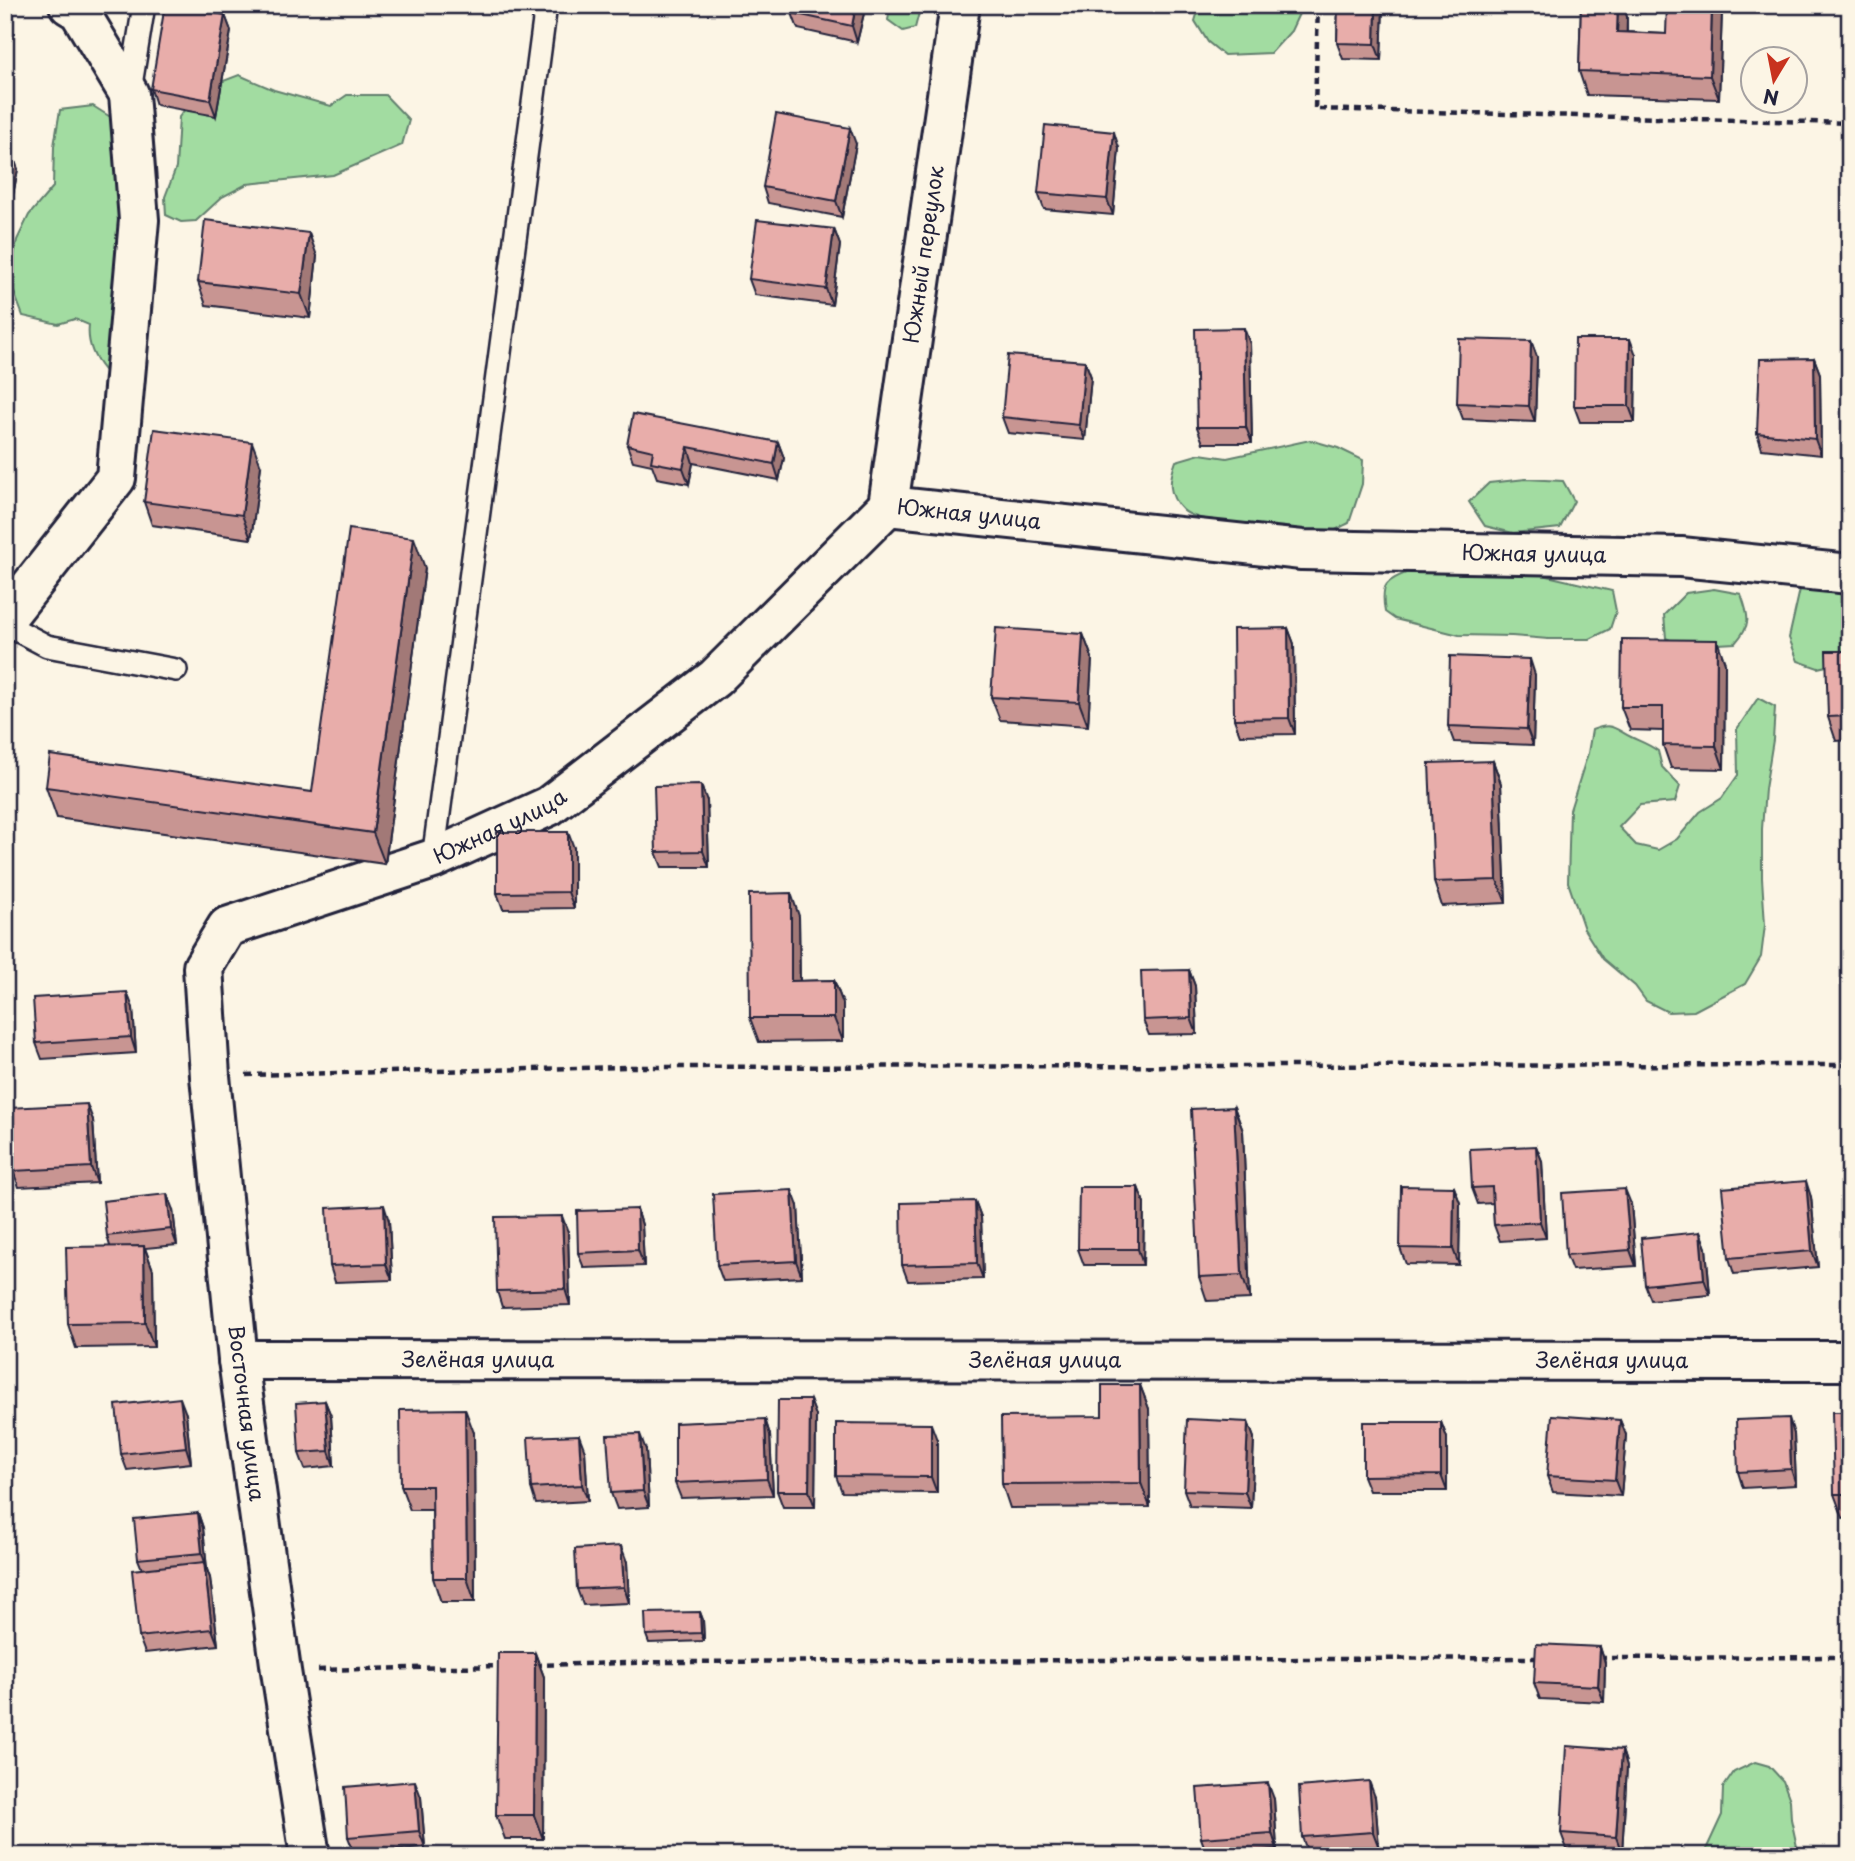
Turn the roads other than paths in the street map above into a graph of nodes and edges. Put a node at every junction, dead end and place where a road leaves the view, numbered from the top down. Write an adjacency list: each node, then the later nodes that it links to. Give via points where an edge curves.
1 (69, 5): 5 (street, via 79,11)
2 (144, 5): 5 (lane)
3 (546, 5): 10 (lane)
4 (960, 5): 6 (street, Южный переулок)
5 (129, 93): 8 (street, via 139,220 117,478)
6 (888, 506): 7 (street, Южная улица, via 1302,550 1681,556); 10 (street, Южная улица, via 715,678 549,806)
7 (1850, 574)
8 (5, 622): 9 (lane, via 47,646)
9 (176, 670)
10 (433, 859): 11 (street, Южная улица, via 227,927)
11 (203, 967): 12 (street, Восточная улица)
12 (238, 1360): 13 (street, Зелёная улица); 14 (street, Восточная улица)
13 (1850, 1361)
14 (310, 1856)

